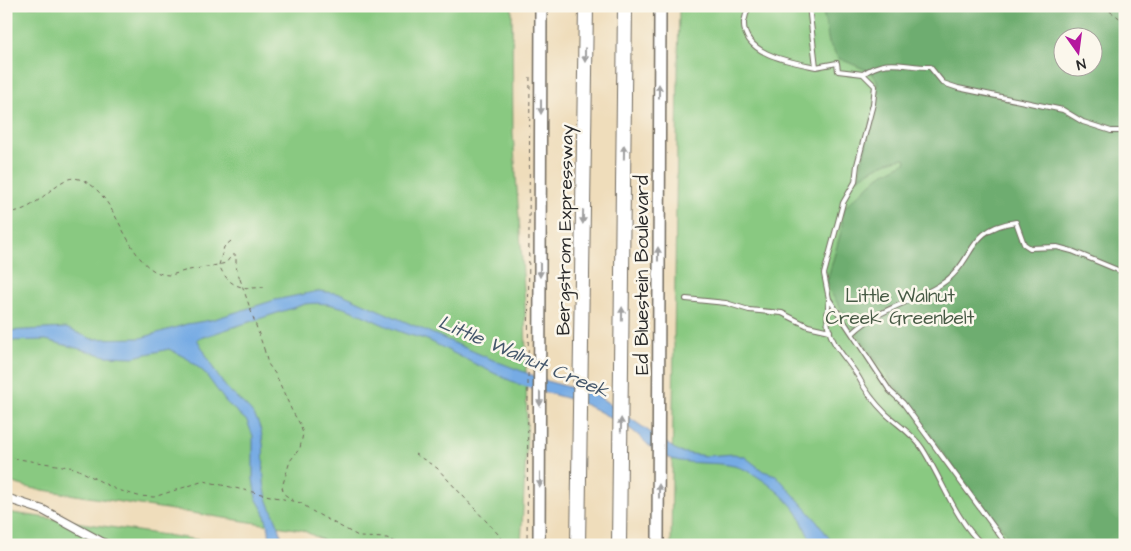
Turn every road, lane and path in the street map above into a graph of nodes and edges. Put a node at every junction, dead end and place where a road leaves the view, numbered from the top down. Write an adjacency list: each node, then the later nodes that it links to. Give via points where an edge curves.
1 (541, 6): 32 (main road, one-way to 32)
2 (586, 6): 33 (highway, Bergstrom Expressway, one-way to 33)
3 (625, 6): 34 (highway, one-way to 3)
4 (660, 6): 27 (main road, Ed Bluestein Boulevard, one-way to 4)
5 (748, 6): 10 (lane, via 744,22 758,50 789,62)
6 (809, 6): 10 (lane)
7 (1087, 6): 8 (path, via 1092,10 1102,8 1111,11)
8 (1125, 23)
9 (530, 65): 31 (path)
10 (816, 67): 11 (lane, via 836,62 838,71)
11 (863, 74): 12 (lane, via 875,66 893,63 930,67 943,83 958,88 1063,110 1083,122 1111,131); 20 (lane, via 875,86 873,104 855,182 843,203 827,257 824,274)
12 (1125, 131)
13 (6, 212): 16 (path, via 24,210 37,203 62,180 80,179 94,185 105,198 136,254 155,270 171,275)
14 (231, 241): 16 (path, via 224,247)
15 (1125, 264): 17 (lane)
16 (219, 265): 18 (path, via 227,280 235,286 249,290); 26 (path, bridge, via 236,255 236,267 268,364 300,424 303,434 300,448 290,461 282,487 284,494)
17 (1124, 273): 22 (lane, via 1057,246 1030,248 1024,244 1016,222 993,228 979,236 968,257 940,285 884,311)
18 (264, 287)
19 (686, 299): 21 (lane, via 782,313 808,326)
20 (829, 299): 21 (lane, via 827,318); 22 (lane)
21 (830, 331): 35 (lane, via 838,351 870,397 917,440 970,533)
22 (853, 333): 36 (lane, via 890,391 903,403)
23 (415, 454): 30 (path, via 437,468 500,534)
24 (6, 457): 26 (path, via 75,468 115,489 138,496 154,497 204,481)
25 (6, 498): 28 (street, via 43,510)
26 (294, 501): 29 (path, via 360,537 387,538)
27 (659, 542)
28 (107, 545)
29 (402, 545)
30 (504, 545)
31 (527, 545)
32 (539, 545)
33 (578, 545)
34 (620, 545)
35 (983, 545)
36 (1007, 545)

